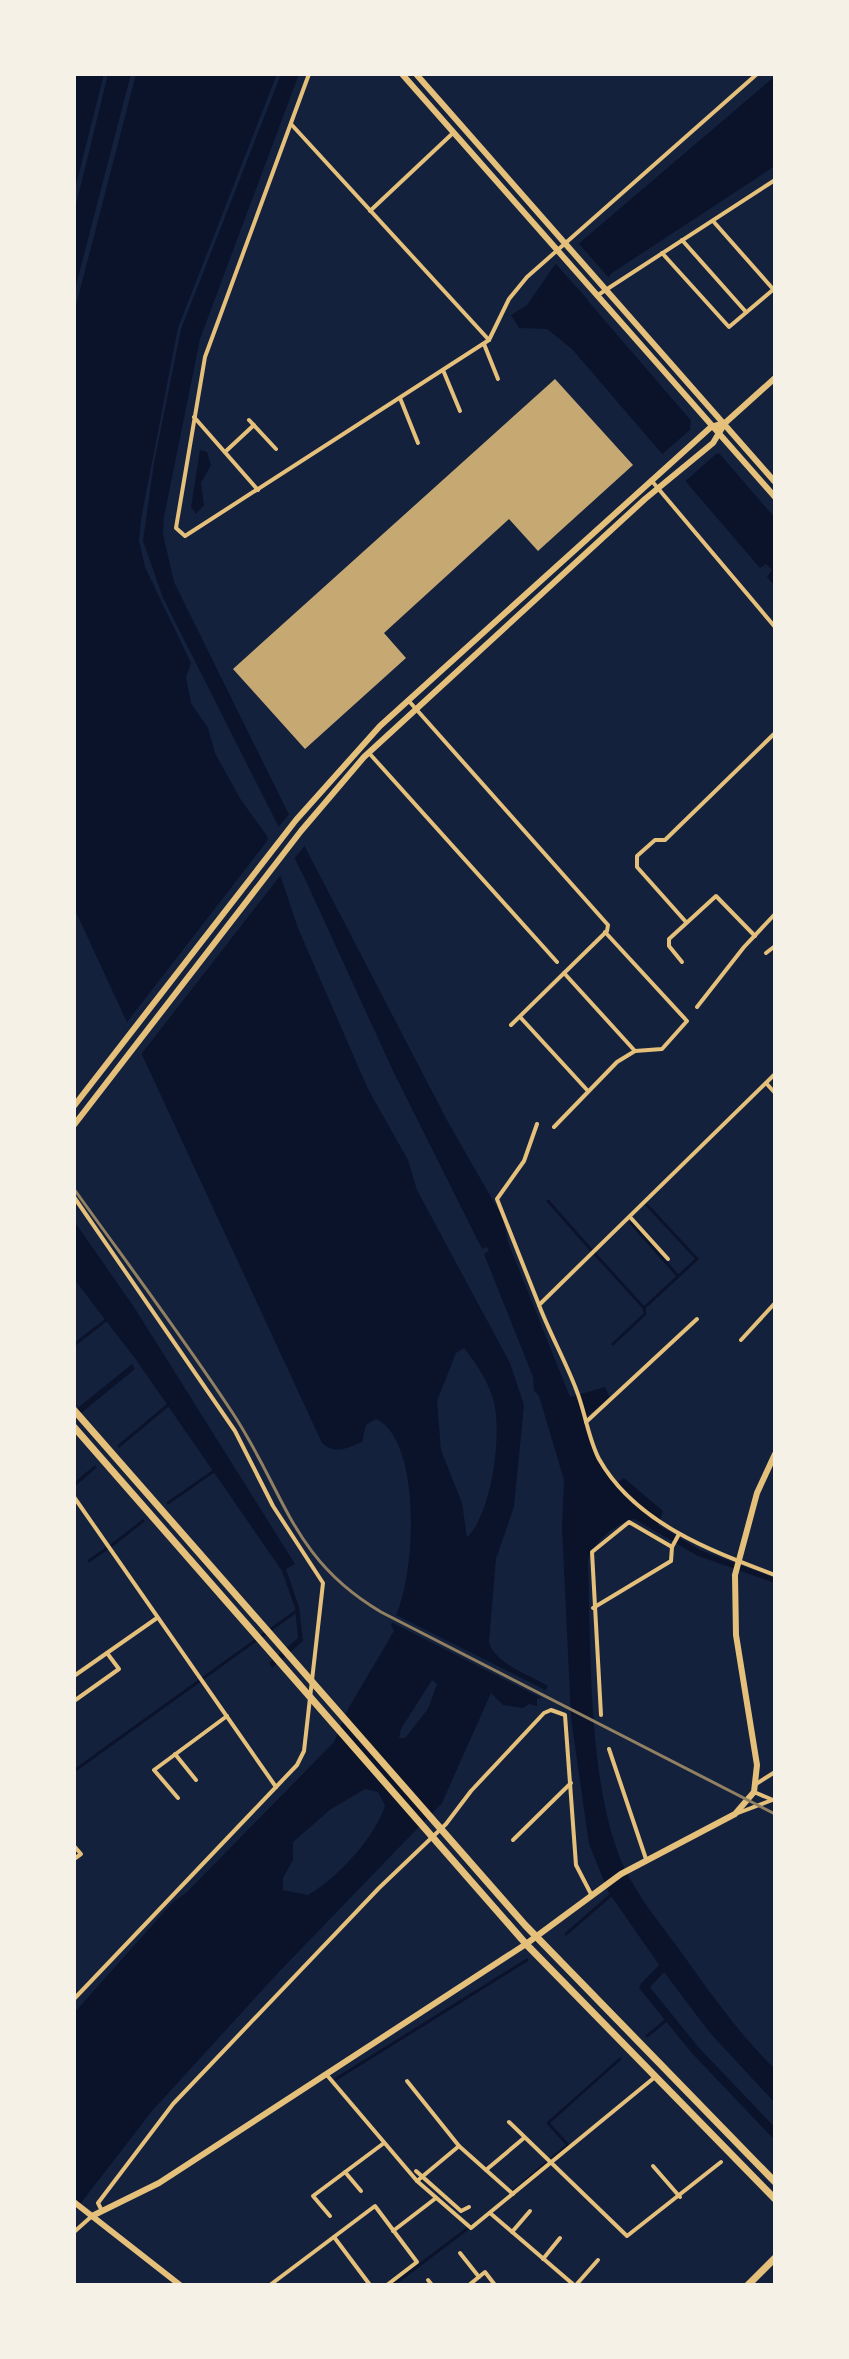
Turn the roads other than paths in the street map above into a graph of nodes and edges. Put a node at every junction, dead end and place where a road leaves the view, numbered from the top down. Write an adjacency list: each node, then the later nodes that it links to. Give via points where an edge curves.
1 (309, 74): 5 (street)
2 (402, 74): 6 (street)
3 (416, 74): 11 (street)
4 (757, 74): 11 (street)
5 (291, 124): 8 (street); 25 (street, via 205,357)
6 (453, 133): 8 (street); 12 (street)
7 (775, 181): 9 (street)
8 (370, 211): 18 (street)
9 (713, 221): 10 (street); 15 (street)
10 (682, 240): 13 (street); 17 (street)
11 (565, 242): 12 (street); 14 (street)
12 (557, 248): 16 (street); 18 (street, via 516,288)
13 (662, 253): 14 (street); 17 (street, via 729,327)
14 (604, 287): 16 (street); 27 (street)
15 (774, 288): 17 (street)
16 (597, 294): 29 (street)
17 (746, 312)
18 (489, 340): 19 (street)
19 (483, 343): 20 (street); 22 (street)
20 (443, 370): 23 (street); 24 (street)
21 (775, 378): 27 (street)
22 (498, 379)
23 (400, 398): 31 (street); 37 (street)
24 (460, 411)
25 (193, 416): 33 (street); 37 (street, via 179,532 188,535)
26 (249, 420): 28 (street)
27 (725, 423): 29 (street); 30 (street); 35 (street)
28 (254, 425): 32 (street); 33 (street)
29 (711, 427): 30 (street); 34 (street)
30 (720, 437): 36 (street); 38 (street)
31 (418, 443)
32 (276, 449)
33 (225, 452): 37 (street)
34 (651, 480): 36 (street); 40 (street)
35 (775, 482)
36 (658, 489): 39 (street); 41 (street)
37 (258, 490)
38 (775, 497)
39 (775, 627)
40 (408, 700): 41 (street); 61 (street, via 296,820)
41 (415, 708): 43 (street); 46 (street, via 608,925)
42 (775, 733): 45 (street, via 665,840 655,840 637,856 637,867)
43 (369, 752): 50 (street); 63 (street, via 301,831)
44 (775, 914): 47 (street)
45 (686, 922): 47 (street, via 716,896); 51 (street, via 667,942)
46 (605, 932): 52 (street); 56 (street, via 687,1021 662,1049)
47 (755, 936): 53 (street)
48 (775, 946): 49 (street)
49 (766, 953)
50 (557, 962)
51 (682, 962)
52 (564, 973): 54 (street); 56 (street)
53 (697, 1007)
54 (520, 1017): 55 (street); 59 (street)
55 (511, 1025)
56 (635, 1051): 59 (street)
57 (775, 1074): 58 (street)
58 (766, 1083): 60 (street); 66 (street)
59 (588, 1091): 64 (street)
60 (775, 1093)
61 (74, 1106)
62 (537, 1124): 71 (street, via 524,1161 497,1199)
63 (74, 1125)
64 (554, 1127)
65 (74, 1197): 87 (street, via 227,1418 293,1541 320,1575)
66 (630, 1217): 68 (street); 71 (street)
67 (662, 1241): 68 (street)
68 (656, 1246): 69 (street)
69 (668, 1259)
70 (775, 1303): 73 (street)
71 (539, 1305): 75 (street)
72 (697, 1319): 75 (street)
73 (741, 1340)
74 (74, 1410): 87 (main road)
75 (585, 1420): 79 (street, via 599,1459 617,1483)
76 (74, 1427): 89 (main road)
77 (775, 1454): 81 (street, via 757,1493)
78 (74, 1497): 84 (street)
79 (679, 1535): 80 (street); 81 (street)
80 (672, 1545): 83 (street, via 671,1561); 83 (street, via 636,1523 625,1524 592,1552)
81 (738, 1561): 82 (street); 98 (street, via 736,1635 756,1748)
82 (775, 1575)
83 (593, 1608): 90 (street)
84 (158, 1617): 85 (street); 91 (street)
85 (107, 1653): 86 (street); 88 (street, via 119,1669)
86 (74, 1676)
87 (314, 1685): 89 (street); 102 (main road)
88 (74, 1701)
89 (313, 1702): 97 (street, via 304,1751); 103 (main road)
90 (601, 1715)
91 (227, 1716): 93 (street); 97 (street)
92 (609, 1749): 107 (street)
93 (175, 1754): 95 (street); 99 (street, via 154,1770)
94 (775, 1772): 98 (street)
95 (196, 1780)
96 (571, 1783): 102 (street, via 565,1715 551,1710); 104 (street); 108 (street, via 576,1865)
97 (276, 1787): 111 (street)
98 (755, 1788): 100 (street); 101 (street)
99 (178, 1798)
100 (774, 1800): 101 (street)
101 (735, 1814): 107 (street)
102 (440, 1828): 103 (street); 109 (main road)
103 (431, 1835): 110 (main road); 134 (street, via 173,2104 98,2203)
104 (513, 1840)
105 (74, 1846): 106 (street, via 81,1854)
106 (74, 1859)
107 (646, 1859): 108 (street)
108 (593, 1893): 109 (street)
109 (536, 1937): 110 (street); 126 (main road)
110 (526, 1944): 112 (street); 113 (main road)
111 (74, 1999)
112 (325, 2072): 117 (street); 134 (street, via 159,2183)
113 (655, 2077): 120 (street); 131 (main road)
114 (407, 2081): 118 (street)
115 (509, 2122): 116 (street)
116 (525, 2138): 120 (street); 122 (street)
117 (384, 2143): 124 (street); 125 (street)
118 (459, 2146): 122 (street); 125 (street)
119 (721, 2162): 129 (street)
120 (550, 2163): 128 (street); 129 (street, via 627,2236)
121 (653, 2166): 129 (street)
122 (486, 2170): 128 (street)
123 (416, 2171): 125 (street)
124 (345, 2172): 127 (street); 138 (street, via 313,2196)
125 (419, 2179): 130 (street); 133 (street, via 461,2211)
126 (775, 2182)
127 (361, 2191)
128 (513, 2194): 136 (street)
129 (680, 2197)
130 (436, 2198): 136 (street, via 471,2228); 139 (street)
131 (775, 2199)
132 (74, 2202): 137 (street)
133 (469, 2207)
134 (102, 2211): 137 (street)
135 (530, 2211): 141 (street)
136 (490, 2213): 141 (street)
137 (92, 2216): 140 (street); 149 (street)
138 (330, 2216)
139 (393, 2231): 142 (street, via 375,2206); 152 (street, via 417,2262)
140 (74, 2232)
141 (512, 2232): 146 (street)
142 (334, 2237): 150 (street); 151 (street)
143 (560, 2238): 146 (street)
144 (460, 2253): 148 (street)
145 (775, 2258): 156 (main road)
146 (543, 2259): 155 (street)
147 (598, 2260): 155 (street)
148 (479, 2277): 153 (street); 154 (street, via 485,2272)
149 (180, 2285)
150 (270, 2285)
151 (370, 2285)
152 (387, 2285)
153 (469, 2285)
154 (495, 2285)
155 (575, 2285)
156 (748, 2285)

